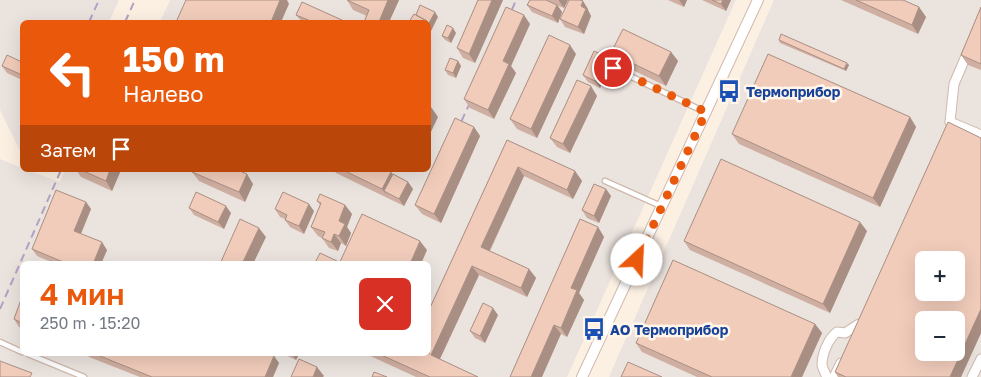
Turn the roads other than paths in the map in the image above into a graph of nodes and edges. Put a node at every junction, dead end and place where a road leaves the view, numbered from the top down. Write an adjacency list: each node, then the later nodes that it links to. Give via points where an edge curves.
1 (758, 0): 4 (street)
2 (971, 43): 5 (street, via 954,84 948,126)
3 (613, 68): 4 (lane)
4 (706, 112): 7 (street)
5 (981, 135)
6 (606, 181): 7 (lane)
7 (662, 206): 13 (street)
8 (1, 344): 9 (lane)
9 (20, 351)
10 (33, 356): 12 (lane)
11 (981, 358): 16 (street)
12 (84, 377)
13 (582, 377)
14 (827, 377): 15 (street, via 822,367 831,336 837,332 846,333 861,319)
15 (834, 377)
16 (972, 377)

